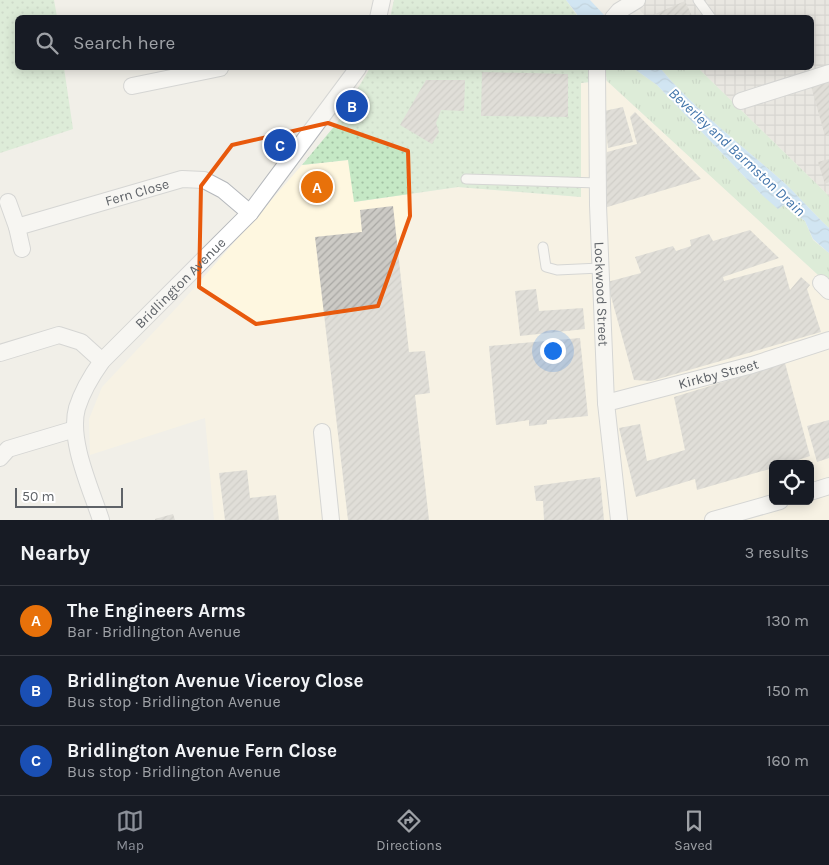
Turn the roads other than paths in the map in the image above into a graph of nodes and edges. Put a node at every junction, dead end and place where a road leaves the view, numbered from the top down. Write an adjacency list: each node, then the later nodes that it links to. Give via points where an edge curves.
1 (382, 0): 4 (street)
2 (698, 0): 6 (lane)
3 (634, 1): 5 (street)
4 (379, 15)
5 (617, 15)
6 (709, 15)
7 (210, 70): 11 (street)
8 (353, 70): 16 (street, Bridlington Avenue)
9 (597, 70): 14 (street, Lockwood Street)
10 (829, 73): 12 (street)
11 (132, 86)
12 (741, 101)
13 (466, 179): 14 (lane)
14 (598, 183): 20 (street, Lockwood Street)
15 (8, 202): 17 (street)
16 (250, 213): 17 (street, Fern Close, via 223,190 204,180 182,179); 23 (street, Bridlington Avenue)
17 (17, 227): 19 (street)
18 (543, 247): 20 (lane, via 546,267 557,270)
19 (22, 249)
20 (600, 268): 24 (street, Lockwood Street)
21 (829, 340): 24 (street, Kirkby Street, via 734,370)
22 (0, 353): 23 (street, via 58,335 81,342)
23 (102, 361): 25 (street, Bridlington Avenue, via 77,408)
24 (606, 403): 34 (street, Lockwood Street)
25 (75, 429): 27 (street, via 8,449); 32 (street, Bridlington Avenue)
26 (322, 432): 33 (street)
27 (0, 458)
28 (829, 486): 29 (street)
29 (814, 491)
30 (773, 505): 31 (street)
31 (755, 515): 35 (street)
32 (101, 520)
33 (331, 520)
34 (619, 520)
35 (713, 520)

